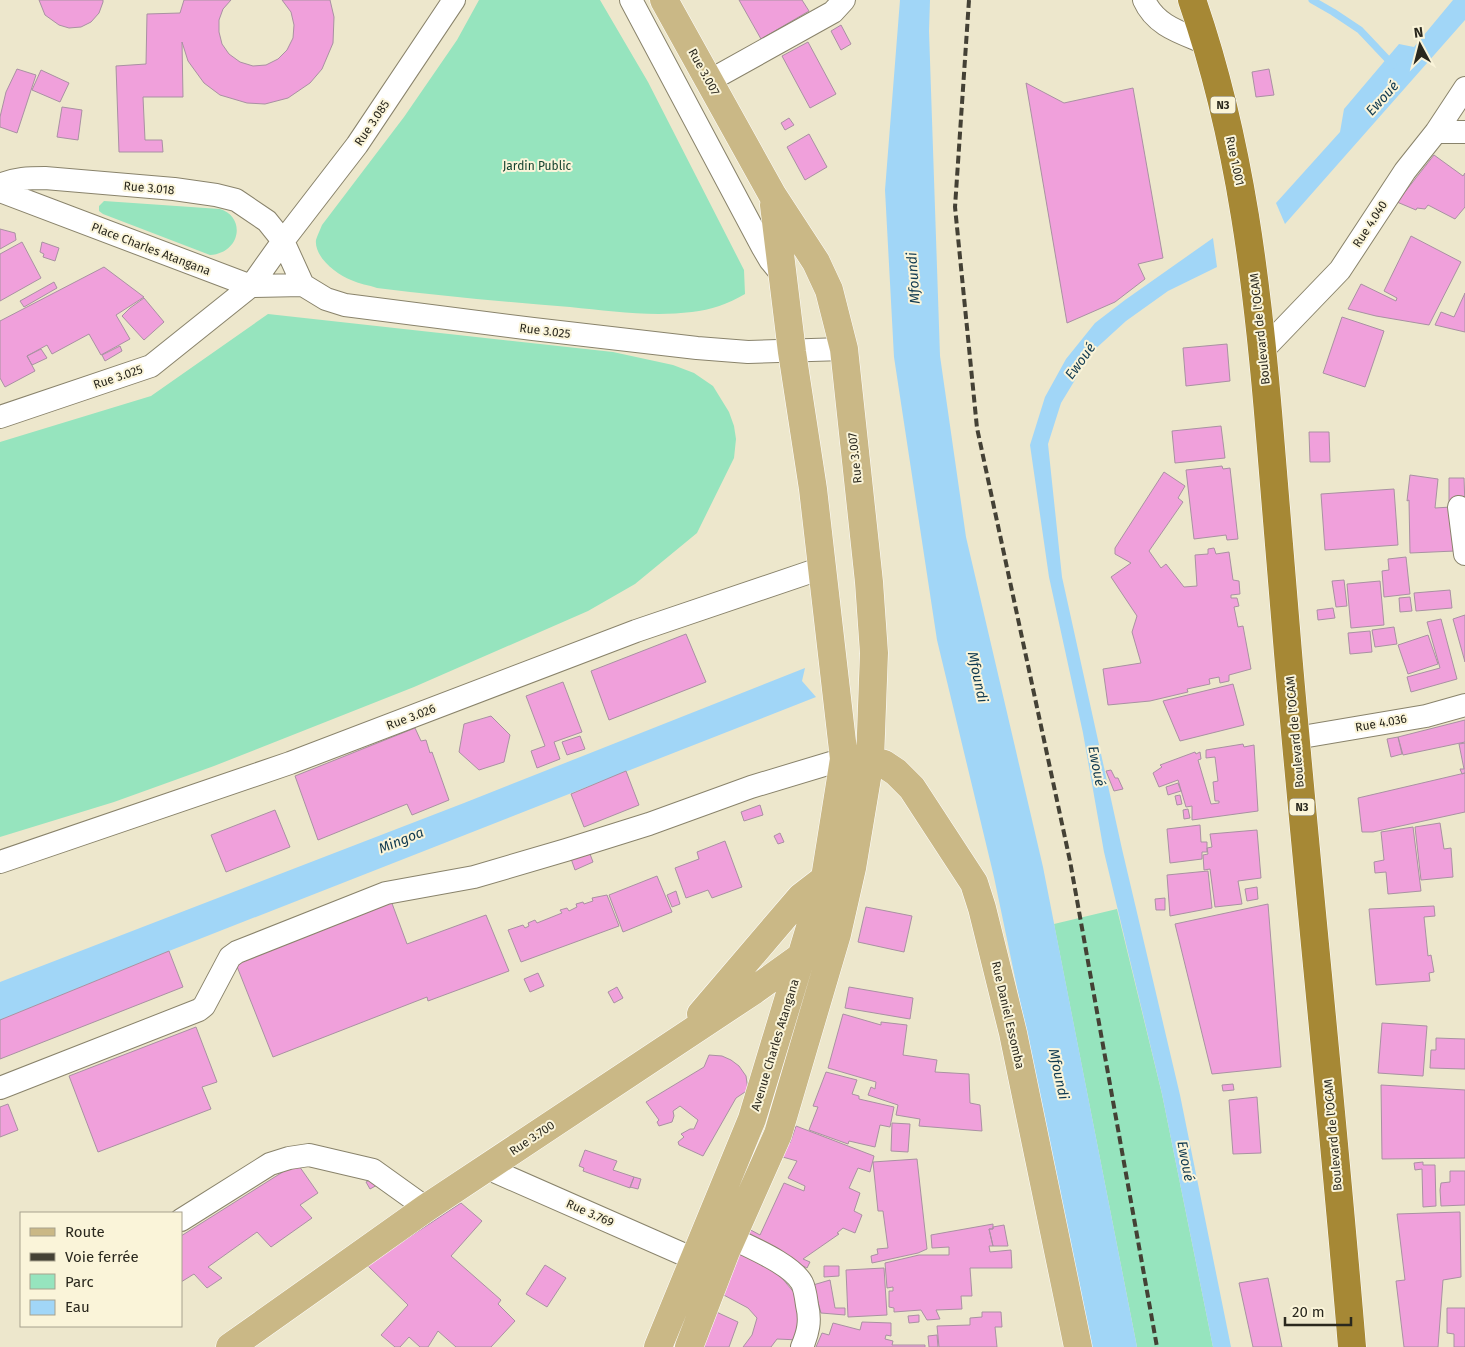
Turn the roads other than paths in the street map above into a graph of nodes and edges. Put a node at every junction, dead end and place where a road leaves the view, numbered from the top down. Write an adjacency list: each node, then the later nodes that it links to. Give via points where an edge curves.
1 (454, 0): 15 (street, Rue 3.085, via 357,145)
2 (631, 0): 17 (street, via 763,248)
3 (664, 0): 8 (main road, Rue 3.007)
4 (844, 0): 8 (street, via 833,12)
5 (1144, 0): 7 (street, via 1149,11 1163,24)
6 (1192, 0): 7 (highway, Rue 1.001 / N3)
7 (1208, 44): 16 (highway, Rue 1.001 / N3, via 1235,158)
8 (709, 82): 14 (main road, Rue 3.007)
9 (1465, 88): 10 (street, Rue 4.040)
10 (1436, 132): 11 (street); 21 (street, Rue 4.040, via 1405,172 1340,270)
11 (1465, 132)
12 (0, 185): 15 (street, Rue 3.018, via 25,178 45,178 216,195 236,200 251,209 267,221)
13 (0, 191): 19 (street, Place Charles Atangana)
14 (773, 196): 17 (main road, Rue 3.007); 20 (main road, Rue 3.007, via 816,262 829,290)
15 (283, 241): 18 (street); 19 (street)
16 (1253, 266): 21 (highway, Boulevard de l'OCAM / N3)
17 (784, 277): 22 (main road, Rue 3.007)
18 (303, 285): 19 (street); 22 (street, Rue 3.025, via 326,299 345,305 688,347)
19 (251, 286): 23 (street, Rue 3.025, via 151,366)
20 (844, 349): 22 (street, Rue 3.025); 30 (main road, Rue 3.007, via 874,653)
21 (1263, 350): 29 (highway, Boulevard de l'OCAM / N3)
22 (792, 352): 26 (main road, Rue 3.007)
23 (0, 416)
24 (1459, 507): 25 (street)
25 (1465, 554)
26 (822, 568): 28 (main road, Rue 3.007); 31 (street, Rue 3.026, via 636,631 290,763)
27 (1465, 705): 29 (street, Rue 4.036, via 1426,716)
28 (842, 730): 30 (main road, Avenue Charles Atangana)
29 (1296, 738): 48 (highway, Boulevard de l'OCAM / N3)
30 (855, 754): 32 (main road, Avenue Charles Atangana); 33 (main road, Avenue Charles Atangana); 37 (street, via 566,850 474,877 386,893 237,952 230,957 199,1010); 47 (main road, Rue Daniel Essomba, via 884,764 912,788 974,883 1013,1033)
31 (0, 862)
32 (852, 868): 33 (main road); 34 (main road, Avenue Charles Atangana)
33 (825, 878): 35 (main road, Avenue Charles Atangana); 36 (main road, via 796,903)
34 (837, 934): 35 (main road, Rue 3.700); 41 (main road, Avenue Charles Atangana, via 778,1134)
35 (803, 954): 36 (main road, Rue 3.700); 42 (main road, Avenue Charles Atangana, via 752,1119)
36 (683, 1037): 38 (main road, Rue 3.700)
37 (0, 1088)
38 (487, 1168): 39 (main road, Rue 3.700); 42 (street, Rue 3.769)
39 (426, 1208): 40 (street, via 373,1170 309,1155 270,1164); 43 (main road, Rue 3.700)
40 (182, 1219)
41 (730, 1242): 45 (main road, Avenue Charles Atangana); 46 (street, via 736,1240 774,1259 802,1283 809,1313 808,1334)
42 (694, 1258): 44 (main road, Avenue Charles Atangana)
43 (232, 1347)
44 (658, 1347)
45 (689, 1347)
46 (802, 1347)
47 (1078, 1347)
48 (1352, 1347)

